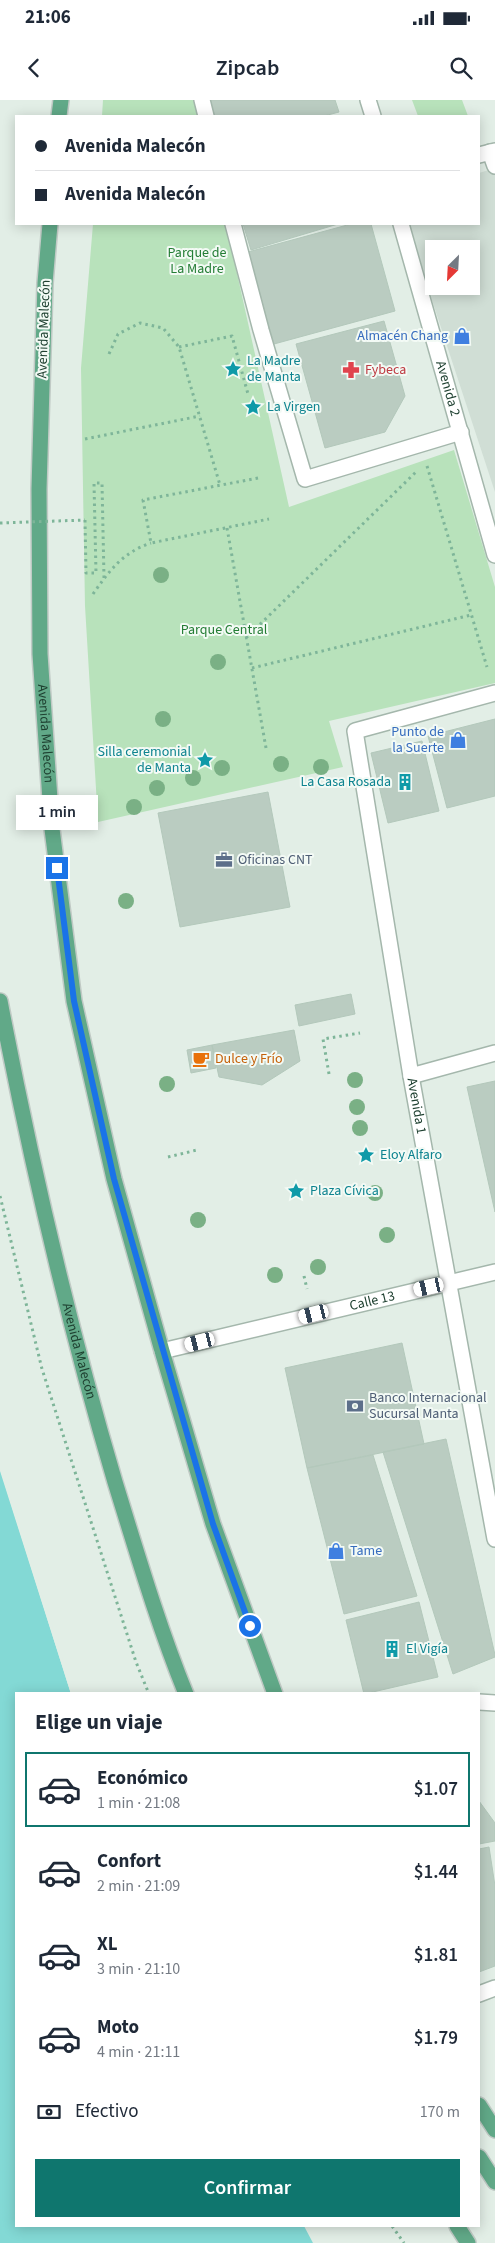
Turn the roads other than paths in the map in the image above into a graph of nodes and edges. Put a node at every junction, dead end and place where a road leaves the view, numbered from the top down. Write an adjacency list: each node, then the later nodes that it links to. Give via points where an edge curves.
1 (61, 100): 4 (main road)
2 (202, 100): 5 (street)
3 (368, 100): 6 (street)
4 (59, 115)
5 (206, 115)
6 (372, 115)
7 (50, 225): 18 (main road, Avenida Malecón, via 45,283 39,489 40,654 52,829 74,1001 114,1179)
8 (233, 225): 10 (street, via 305,479)
9 (401, 225): 10 (street, Avenida 2)
10 (461, 432): 11 (street, Avenida 2)
11 (495, 554)
12 (495, 693): 15 (street, Avenida 1, via 355,731)
13 (0, 1001): 20 (main road, Avenida Malecón, via 44,1220 83,1375 146,1585)
14 (495, 1053): 15 (street)
15 (411, 1076): 17 (street, Avenida 1)
16 (495, 1272): 17 (street, Calle 13)
17 (448, 1283): 18 (street, Calle 13); 19 (street, Avenida 1)
18 (162, 1351): 21 (main road, Avenida Malecón, via 213,1524)
19 (495, 1539)
20 (185, 1692)
21 (274, 1692)
22 (480, 1702): 23 (street)
23 (495, 1702)
24 (495, 1988): 25 (street)
25 (480, 1994)
26 (480, 2107): 27 (main road)
27 (495, 2130)
28 (480, 2159): 29 (main road)
29 (495, 2182)
30 (458, 2227): 31 (main road)
31 (468, 2243)

